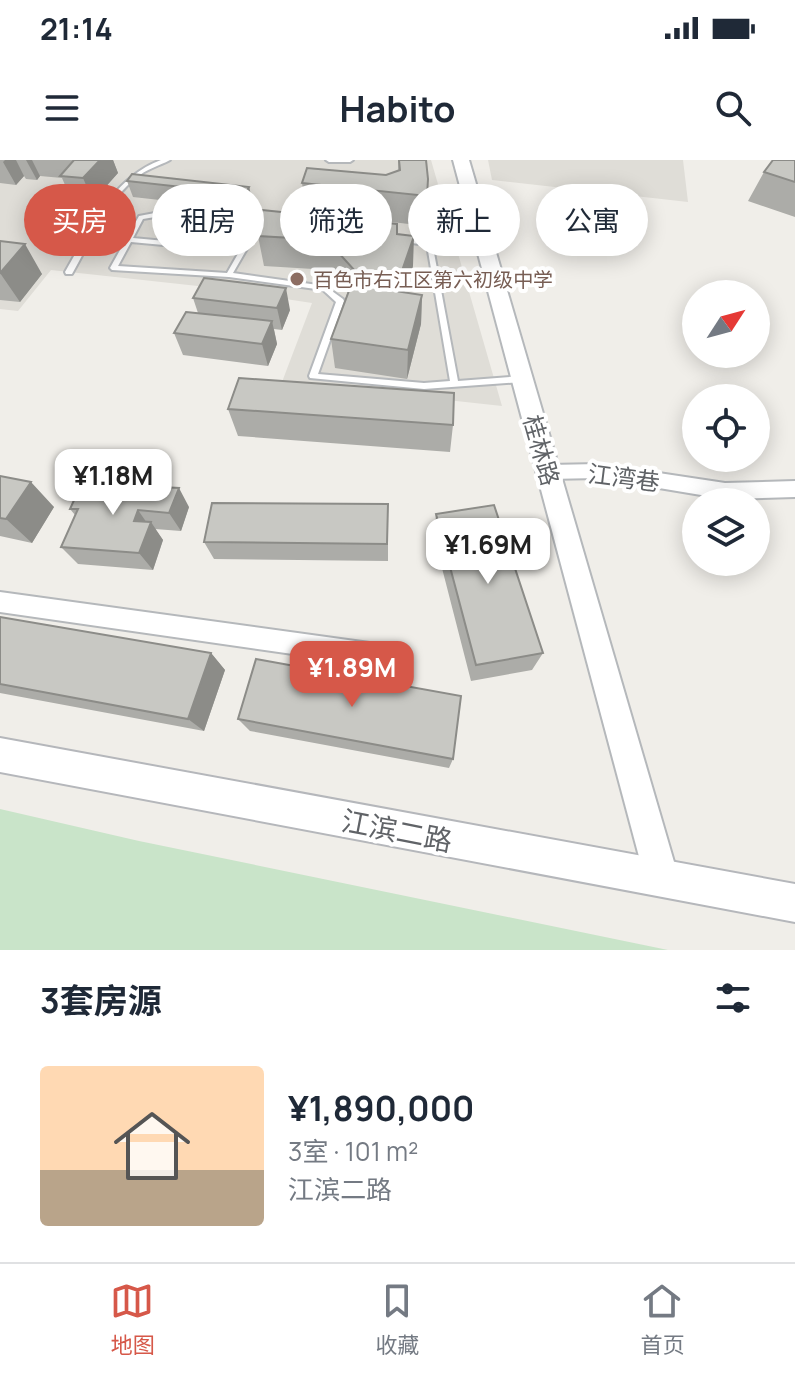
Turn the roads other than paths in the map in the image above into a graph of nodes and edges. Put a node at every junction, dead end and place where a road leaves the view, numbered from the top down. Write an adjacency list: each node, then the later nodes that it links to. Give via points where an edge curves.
1 (167, 160): 10 (lane, via 152,163 126,181)
2 (329, 160): 3 (lane)
3 (350, 160)
4 (461, 160): 12 (street, 桂林路)
5 (152, 215): 6 (lane, via 141,217)
6 (136, 227)
7 (398, 240): 13 (lane, via 430,243)
8 (120, 256): 11 (lane, via 114,268)
9 (240, 256): 11 (lane)
10 (69, 272)
11 (229, 275): 13 (lane, via 325,288 340,301 313,376)
12 (522, 379): 13 (lane); 14 (street, 桂林路)
13 (455, 384)
14 (548, 472): 15 (street, 江湾巷, via 599,471 725,491); 19 (street, 桂林路)
15 (795, 489)
16 (0, 602): 17 (street)
17 (377, 655)
18 (0, 755): 19 (main road, 江滨二路)
19 (662, 879): 20 (main road, 江滨二路)
20 (795, 903)

